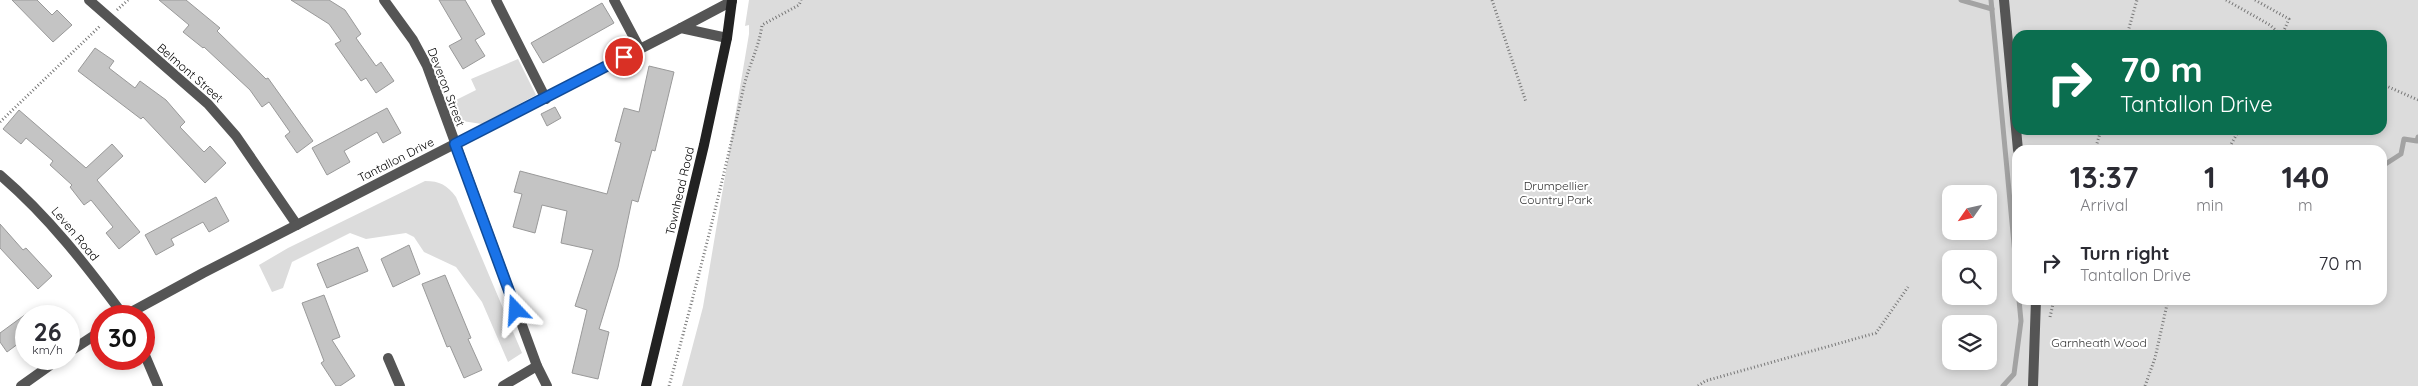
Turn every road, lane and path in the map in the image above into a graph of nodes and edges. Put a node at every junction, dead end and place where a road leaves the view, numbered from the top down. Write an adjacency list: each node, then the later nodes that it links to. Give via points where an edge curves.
1 (89, 0): 13 (street, Belmont Street)
2 (128, 0): 13 (path)
3 (384, 0): 26 (street, Deveron Street, via 427,66)
4 (496, 0): 22 (street)
5 (614, 0): 19 (street)
6 (732, 0): 14 (street, Tantallon Drive); 18 (street, Townhead Road)
7 (801, 0): 44 (path, via 799,5 762,25 760,46 747,72)
8 (1492, 0): 24 (path)
9 (2004, 0): 20 (street)
10 (2137, 0): 15 (path)
11 (2226, 0): 16 (path)
12 (2255, 0): 17 (path, via 2289,19)
13 (107, 18): 25 (path); 28 (street, Belmont Street, via 208,104 236,136)
14 (681, 28): 18 (street); 19 (street, Tantallon Drive)
15 (2128, 30)
16 (2275, 30)
17 (2284, 30)
18 (727, 38): 43 (street, Townhead Road)
19 (640, 49): 22 (street, Tantallon Drive)
20 (2012, 86)
21 (2387, 86): 23 (path)
22 (546, 99): 26 (street, Tantallon Drive)
23 (2418, 100)
24 (1526, 102)
25 (0, 122)
26 (455, 144): 28 (street, Tantallon Drive); 35 (street, Deveron Street)
27 (0, 175): 30 (street, Leven Road, via 29,200 79,256)
28 (297, 225): 31 (street, Tantallon Drive)
29 (1908, 286): 45 (path, via 1876,333)
30 (116, 305)
31 (145, 305)
32 (2036, 305): 46 (street)
33 (2167, 305): 47 (path, via 2156,358)
34 (388, 358): 40 (street)
35 (537, 366): 41 (street); 42 (street, Deveron Street)
36 (44, 370): 38 (street)
37 (151, 370): 39 (street)
38 (21, 386)
39 (158, 386)
40 (400, 386)
41 (503, 386)
42 (547, 386)
43 (646, 386)
44 (669, 386)
45 (1698, 386)
46 (2033, 386)
47 (2145, 386)

